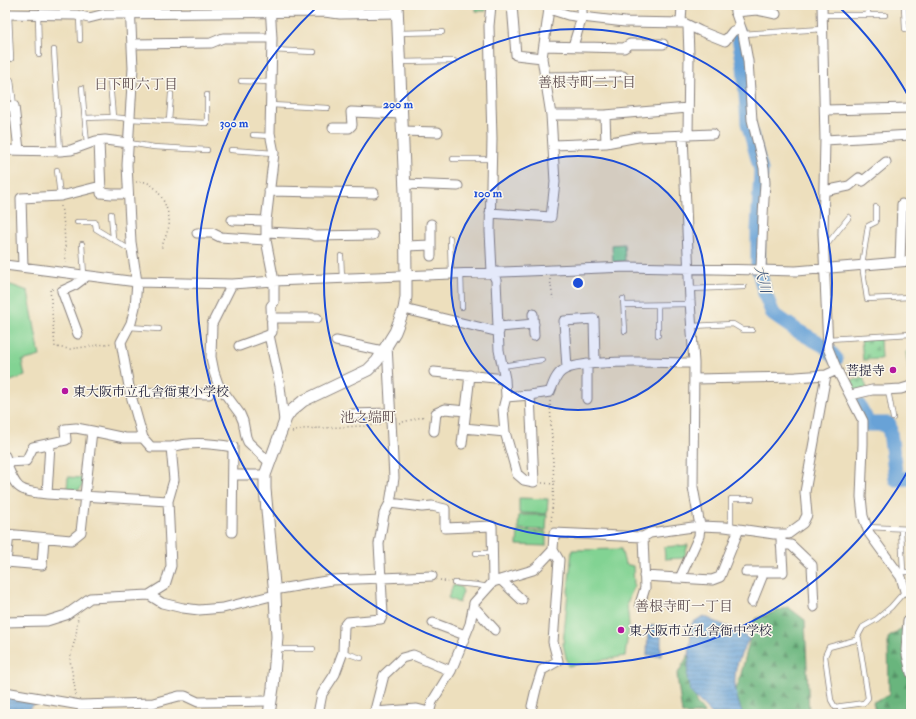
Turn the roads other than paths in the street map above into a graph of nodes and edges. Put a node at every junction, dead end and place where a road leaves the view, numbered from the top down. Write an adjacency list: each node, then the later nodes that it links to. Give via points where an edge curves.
1 (45, 5): 16 (street)
2 (492, 5): 87 (street, via 488,26)
3 (512, 5): 40 (street, via 516,55)
4 (582, 5): 21 (street)
5 (682, 5): 22 (street)
6 (822, 5): 17 (street)
7 (868, 5): 18 (lane)
8 (904, 5): 24 (lane, via 905,29)
9 (547, 7): 21 (street); 32 (street)
10 (734, 8): 15 (street); 25 (street)
11 (130, 9): 12 (street); 20 (street, via 89,18); 30 (street)
12 (271, 9): 13 (street, via 340,14); 28 (street)
13 (397, 9): 26 (street)
14 (7, 14): 16 (street); 37 (lane)
15 (776, 14)
16 (41, 15): 20 (street); 39 (lane)
17 (822, 15): 18 (lane); 23 (street)
18 (868, 15): 19 (lane)
19 (885, 15)
20 (79, 16): 29 (lane)
21 (582, 17): 22 (street, via 625,22); 33 (street)
22 (685, 24): 25 (street, via 726,41 733,31); 56 (street, via 689,56)
23 (823, 29): 25 (lane); 58 (street)
24 (911, 30)
25 (742, 31): 125 (street, via 748,60 752,120 766,183)
26 (398, 32): 27 (lane); 43 (street)
27 (442, 32)
28 (272, 38): 30 (street, via 223,38 211,43); 35 (street)
29 (80, 40)
30 (132, 44): 64 (street)
31 (663, 44): 33 (street, via 630,44 624,48)
32 (544, 46): 33 (street); 40 (street)
33 (573, 46)
34 (54, 50): 84 (lane)
35 (271, 50): 38 (lane); 49 (street)
36 (5, 51): 37 (lane)
37 (11, 51): 41 (lane)
38 (314, 52)
39 (40, 55)
40 (542, 58): 45 (street)
41 (11, 59)
42 (454, 61): 43 (lane)
43 (399, 62): 59 (street)
44 (623, 76): 45 (street)
45 (545, 77): 60 (street)
46 (12, 80): 54 (lane)
47 (241, 81): 49 (lane)
48 (110, 82): 62 (lane)
49 (271, 82): 53 (street)
50 (82, 88): 63 (lane)
51 (171, 94): 65 (lane)
52 (207, 95): 65 (lane, via 207,123)
53 (270, 105): 55 (lane); 73 (street)
54 (10, 107): 81 (street)
55 (328, 108)
56 (688, 108): 61 (street); 71 (street)
57 (911, 108): 58 (street)
58 (825, 110): 74 (street)
59 (401, 114): 66 (street, via 351,112 352,125 349,128); 67 (street)
60 (551, 115): 61 (street); 79 (street)
61 (605, 115): 77 (street)
62 (113, 117): 63 (lane); 64 (lane)
63 (85, 118): 78 (lane)
64 (130, 119): 65 (lane); 76 (street)
65 (170, 121)
66 (333, 128)
67 (402, 131): 68 (street); 90 (street)
68 (438, 132)
69 (713, 134): 71 (street)
70 (253, 135): 73 (lane)
71 (686, 135): 77 (street, via 638,137); 124 (street)
72 (911, 135): 74 (street)
73 (270, 136): 85 (street)
74 (826, 140): 94 (street)
75 (99, 141): 76 (street); 78 (street); 91 (street)
76 (129, 143): 82 (lane); 96 (street)
77 (606, 143): 79 (street)
78 (87, 144): 84 (street, via 72,150)
79 (553, 145): 100 (street, via 556,182 551,217)
80 (5, 150): 81 (street)
81 (19, 150): 84 (street)
82 (207, 150)
83 (231, 150): 85 (lane)
84 (60, 151)
85 (274, 152): 93 (street)
86 (453, 159): 87 (lane)
87 (492, 159): 100 (street)
88 (886, 162): 94 (street, via 863,181 859,178 849,186)
89 (57, 170): 97 (lane)
90 (404, 184): 92 (street); 114 (street)
91 (101, 186): 96 (street, via 101,193); 97 (street)
92 (458, 186)
93 (269, 191): 95 (street); 104 (street)
94 (824, 191): 115 (street)
95 (374, 193)
96 (128, 194): 116 (street)
97 (59, 196): 123 (street, via 21,198)
98 (902, 204): 120 (street)
99 (876, 207): 122 (lane, via 876,222 868,226)
100 (490, 213): 127 (street)
101 (111, 214): 110 (lane)
102 (848, 217): 115 (lane)
103 (232, 220): 104 (street)
104 (266, 221): 109 (street)
105 (77, 222): 110 (lane, via 95,222 96,229)
106 (431, 224): 113 (street)
107 (197, 233): 109 (street, via 212,233 220,237)
108 (373, 235): 109 (street)
109 (266, 236): 133 (street)
110 (113, 238): 116 (lane)
111 (450, 238): 128 (lane)
112 (82, 244): 130 (lane)
113 (431, 245): 114 (street); 118 (street)
114 (406, 246): 131 (street)
115 (823, 249): 126 (street)
116 (132, 251): 134 (street)
117 (341, 256): 132 (lane)
118 (431, 256)
119 (911, 261): 120 (street)
120 (900, 262): 122 (street)
121 (5, 265): 123 (street)
122 (862, 265): 126 (street); 138 (lane, via 867,299)
123 (23, 267): 130 (street)
124 (689, 268): 125 (street); 127 (street, via 627,267); 137 (street)
125 (759, 269): 126 (street)
126 (824, 269): 160 (street)
127 (492, 272): 129 (street); 152 (street, via 496,280)
128 (450, 274): 129 (street); 131 (street)
129 (461, 274): 143 (lane)
130 (85, 275): 134 (street); 155 (street, via 75,285 62,291)
131 (406, 276): 132 (street); 144 (street)
132 (342, 278): 133 (street)
133 (274, 281): 135 (street); 146 (street)
134 (137, 282): 135 (street); 150 (street, via 135,307)
135 (232, 284): 193 (street, via 212,324 211,357 218,384 240,414)
136 (744, 287): 137 (lane)
137 (689, 289): 140 (street)
138 (911, 297)
139 (624, 299): 141 (lane)
140 (690, 304): 142 (lane); 149 (street)
141 (624, 305): 142 (lane); 154 (lane)
142 (658, 305): 158 (lane)
143 (462, 307)
144 (404, 309): 152 (street); 163 (street)
145 (533, 314): 148 (street)
146 (271, 318): 147 (street); 157 (street)
147 (318, 318)
148 (534, 324): 152 (street); 159 (street)
149 (692, 326): 153 (lane, via 733,324 743,330); 165 (street)
150 (129, 327): 151 (lane); 177 (street, via 121,342)
151 (159, 328)
152 (499, 330): 167 (street)
153 (752, 330)
154 (625, 331)
155 (78, 334)
156 (911, 334): 160 (lane)
157 (270, 335): 162 (street); 187 (street)
158 (658, 335)
159 (534, 336)
160 (828, 339): 169 (street, via 828,348)
161 (336, 341): 163 (street)
162 (239, 346)
163 (385, 348): 184 (street); 187 (street, via 368,370 303,401)
164 (542, 360): 167 (lane)
165 (694, 363): 166 (street); 173 (street)
166 (591, 364): 168 (street); 168 (street, via 594,319 564,321); 182 (street)
167 (502, 366): 174 (street)
168 (567, 368): 179 (street, via 558,374 550,392)
169 (837, 370): 172 (street); 180 (street)
170 (434, 372): 171 (street)
171 (470, 375): 174 (street); 183 (street)
172 (826, 375): 173 (street); 214 (street, via 805,492 807,515 803,523 788,534)
173 (694, 378): 207 (street, via 693,487)
174 (505, 379): 181 (street)
175 (911, 386): 176 (street)
176 (888, 390): 180 (street, via 872,390); 186 (lane)
177 (130, 392): 178 (street); 192 (street)
178 (209, 394)
179 (530, 395): 181 (street); 191 (street, via 534,482 524,480 516,474)
180 (851, 395): 208 (street, via 863,421 861,497)
181 (506, 397): 191 (street, via 503,409)
182 (587, 399)
183 (466, 412): 188 (street); 190 (street, via 445,409 436,413)
184 (390, 413): 185 (street); 206 (street, via 394,478)
185 (352, 414)
186 (893, 418)
187 (284, 421): 199 (street)
188 (464, 428): 191 (street); 195 (street)
189 (92, 431): 192 (street, via 125,438); 194 (street, via 65,428 66,440); 203 (street)
190 (434, 431)
191 (505, 432)
192 (143, 438): 196 (street, via 151,447)
193 (247, 439): 197 (street); 199 (street)
194 (50, 444): 198 (street, via 33,447 26,461); 202 (street)
195 (462, 444)
196 (171, 447): 197 (street, via 209,443); 205 (street, via 174,480)
197 (233, 447): 200 (street)
198 (6, 461): 202 (street, via 12,480 18,488)
199 (270, 463): 201 (street)
200 (233, 475): 201 (street); 212 (street)
201 (265, 475): 232 (street)
202 (47, 494): 203 (street)
203 (85, 496): 205 (street); 216 (street, via 81,532 71,540)
204 (752, 499): 209 (lane, via 731,500)
205 (168, 501): 233 (street, via 171,566 165,585)
206 (390, 503): 220 (street, via 444,509 445,528 492,526); 227 (street, via 384,514 379,544)
207 (700, 526): 209 (street); 215 (street, via 650,533); 228 (street, via 699,536)
208 (867, 527): 210 (lane); 223 (street)
209 (735, 529): 214 (street); 228 (street, via 720,577 712,580)
210 (901, 529): 211 (lane); 223 (lane)
211 (911, 529)
212 (232, 532)
213 (7, 534): 216 (street); 216 (street, via 6,562 42,565)
214 (781, 534): 217 (street)
215 (643, 537): 218 (street, via 554,533); 226 (street)
216 (44, 538)
217 (781, 544): 222 (street, via 783,572); 238 (street, via 791,545 812,565)
218 (553, 550): 230 (street, via 533,570); 253 (street, via 559,560 553,642 558,661 542,670)
219 (476, 553): 220 (lane)
220 (493, 553): 230 (street)
221 (746, 572): 222 (street)
222 (764, 572): 235 (street)
223 (900, 572): 224 (lane); 231 (street)
224 (911, 572)
225 (432, 576): 227 (street)
226 (644, 576): 228 (street); 236 (street)
227 (380, 578): 232 (street, via 332,580); 247 (street, via 383,614 381,619 347,622 344,626)
228 (680, 578)
229 (454, 583): 230 (lane)
230 (494, 583): 234 (street); 237 (street, via 474,603)
231 (908, 592): 244 (lane, via 877,619 863,626)
232 (274, 593): 233 (street, via 223,608 199,610 162,603); 245 (street)
233 (149, 595): 240 (street, via 90,598 66,615 47,621)
234 (522, 600)
235 (752, 602)
236 (640, 604)
237 (474, 607): 242 (street); 243 (street)
238 (814, 607)
239 (911, 618): 250 (street, via 908,620 906,650)
240 (5, 622)
241 (433, 623): 243 (street)
242 (495, 630)
243 (465, 635): 249 (street)
244 (858, 639): 254 (lane, via 868,698 864,703); 254 (lane, via 829,647 825,656 831,700 835,707)
245 (276, 649): 246 (lane); 252 (street)
246 (312, 649)
247 (343, 652): 248 (lane); 258 (street, via 335,674 322,694)
248 (362, 658)
249 (451, 671): 255 (street, via 413,655 402,658 384,675); 256 (street, via 432,702)
250 (911, 673)
251 (5, 692): 252 (street, via 73,705 153,703 179,696 198,702)
252 (270, 701): 257 (street)
253 (532, 706)
254 (840, 706): 259 (lane)
255 (374, 713): 256 (street, via 417,709)
256 (429, 713)
257 (269, 714)
258 (318, 714)
259 (841, 714)

